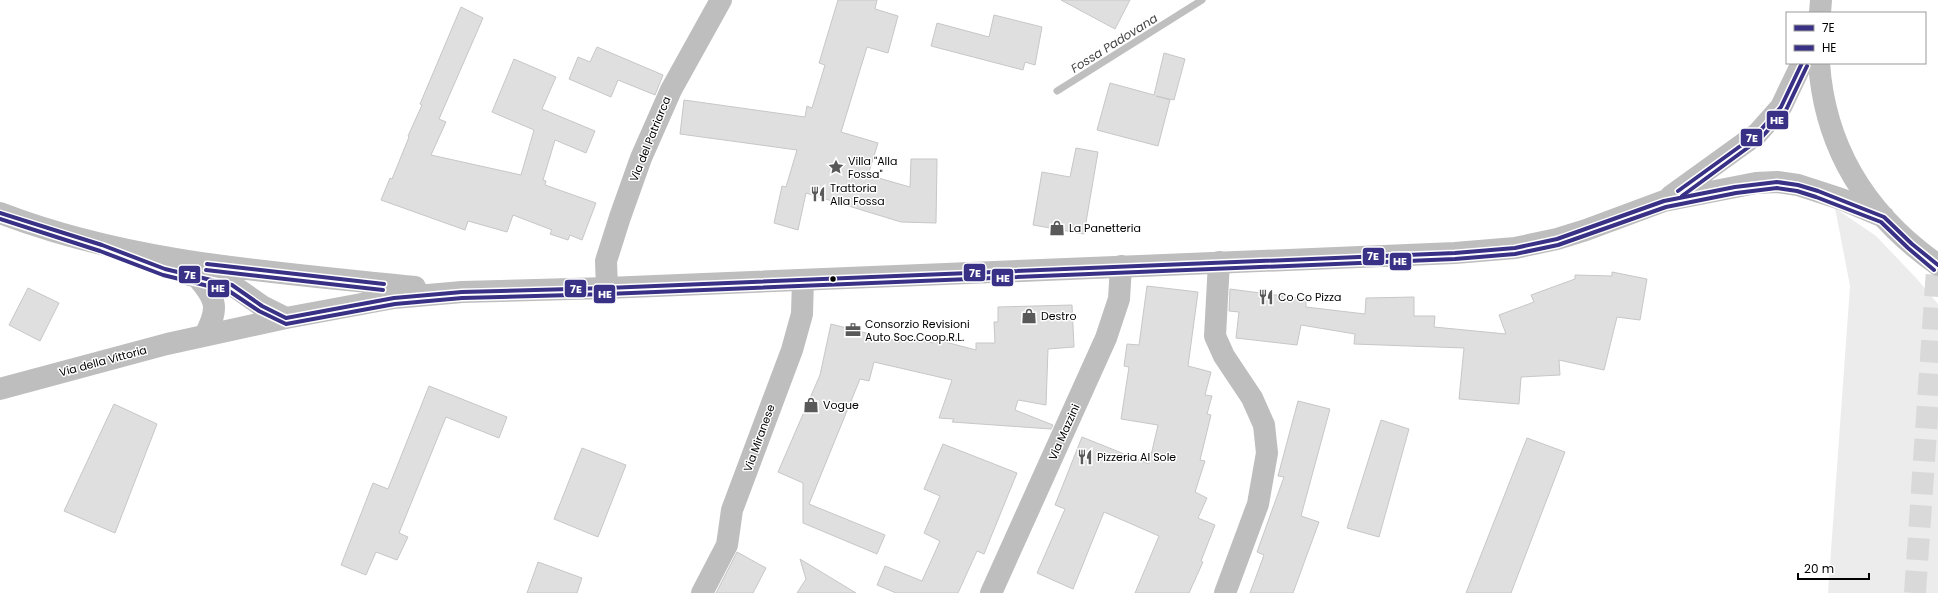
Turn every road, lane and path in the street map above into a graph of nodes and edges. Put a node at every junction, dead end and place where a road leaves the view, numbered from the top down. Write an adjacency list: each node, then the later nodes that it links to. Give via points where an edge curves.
1 (721, 0): 14 (main road, Via del Patriarca, via 671,90 641,158 606,261)
2 (1802, 64): 4 (main road, via 1781,107 1757,134)
3 (1819, 64): 6 (main road, via 1826,110 1839,150 1852,175)
4 (1664, 201): 6 (main road, via 1735,187 1777,182 1818,191); 9 (main road, via 1586,230 1515,248 1455,254)
5 (0, 213): 7 (main road)
6 (1884, 217): 8 (main road)
7 (102, 245): 12 (main road, via 145,263); 15 (main road, via 231,268)
8 (1931, 260): 11 (main road)
9 (1219, 262): 10 (main road); 21 (main road, via 1215,336 1224,356 1252,398 1264,424 1268,453 1258,504)
10 (1121, 266): 13 (main road); 20 (main road, Via Mazzini, via 1119,299 1106,338)
11 (1938, 276)
12 (198, 277): 16 (main road, via 232,285 262,306); 17 (main road, via 210,292 215,304 213,320)
13 (803, 280): 14 (main road); 19 (main road, Via Miranese, via 802,314 792,350 732,510 727,545)
14 (607, 288): 15 (main road)
15 (462, 292): 16 (main road, via 394,298)
16 (286, 318): 17 (main road)
17 (206, 335): 18 (main road, Via della Vittoria)
18 (0, 389)
19 (702, 593)
20 (991, 593)
21 (1225, 593)

